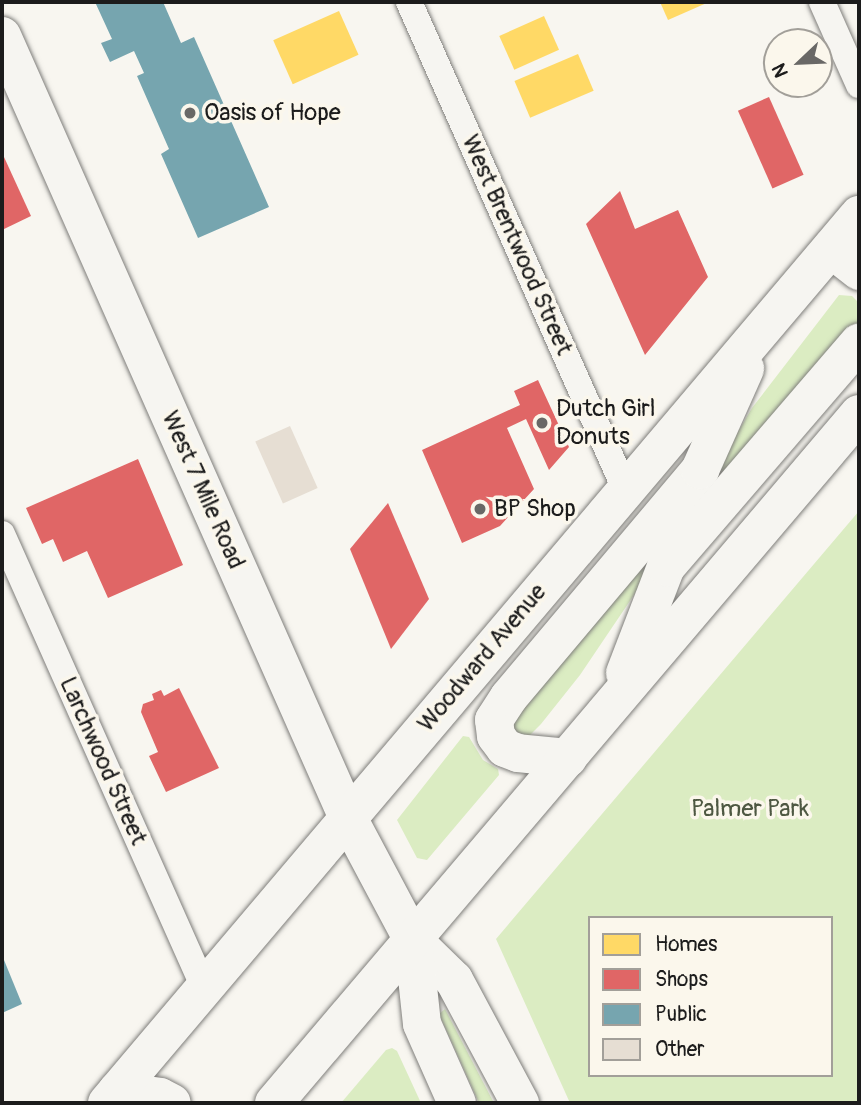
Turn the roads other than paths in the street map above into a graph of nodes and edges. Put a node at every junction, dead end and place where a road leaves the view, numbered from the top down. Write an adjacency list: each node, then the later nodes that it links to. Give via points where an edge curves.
1 (409, 2): 10 (street, West Brentwood Street)
2 (822, 2): 4 (street)
3 (2, 36): 14 (main road, West 7 Mile Road)
4 (859, 85)
5 (859, 215): 6 (main road, Woodward Avenue)
6 (845, 260): 7 (main road, Woodward Avenue)
7 (761, 332): 10 (main road, Woodward Avenue); 13 (main road, via 700,470 494,720 496,736 505,748)
8 (859, 343): 12 (main road, via 666,567)
9 (859, 414): 12 (main road)
10 (625, 489): 14 (main road, Woodward Avenue)
11 (2, 534): 16 (street, Larchwood Street)
12 (614, 701): 13 (main road)
13 (568, 758): 15 (main road)
14 (348, 818): 15 (main road, West 7 Mile Road); 16 (main road, Woodward Avenue)
15 (413, 940): 19 (main road); 20 (main road, West 7 Mile Road, via 422,1024); 21 (main road, West 7 Mile Road, via 454,980)
16 (204, 988): 17 (main road, Woodward Avenue)
17 (112, 1097): 18 (main road, via 160,1097)
18 (172, 1103)
19 (274, 1103)
20 (457, 1103)
21 (520, 1103)

